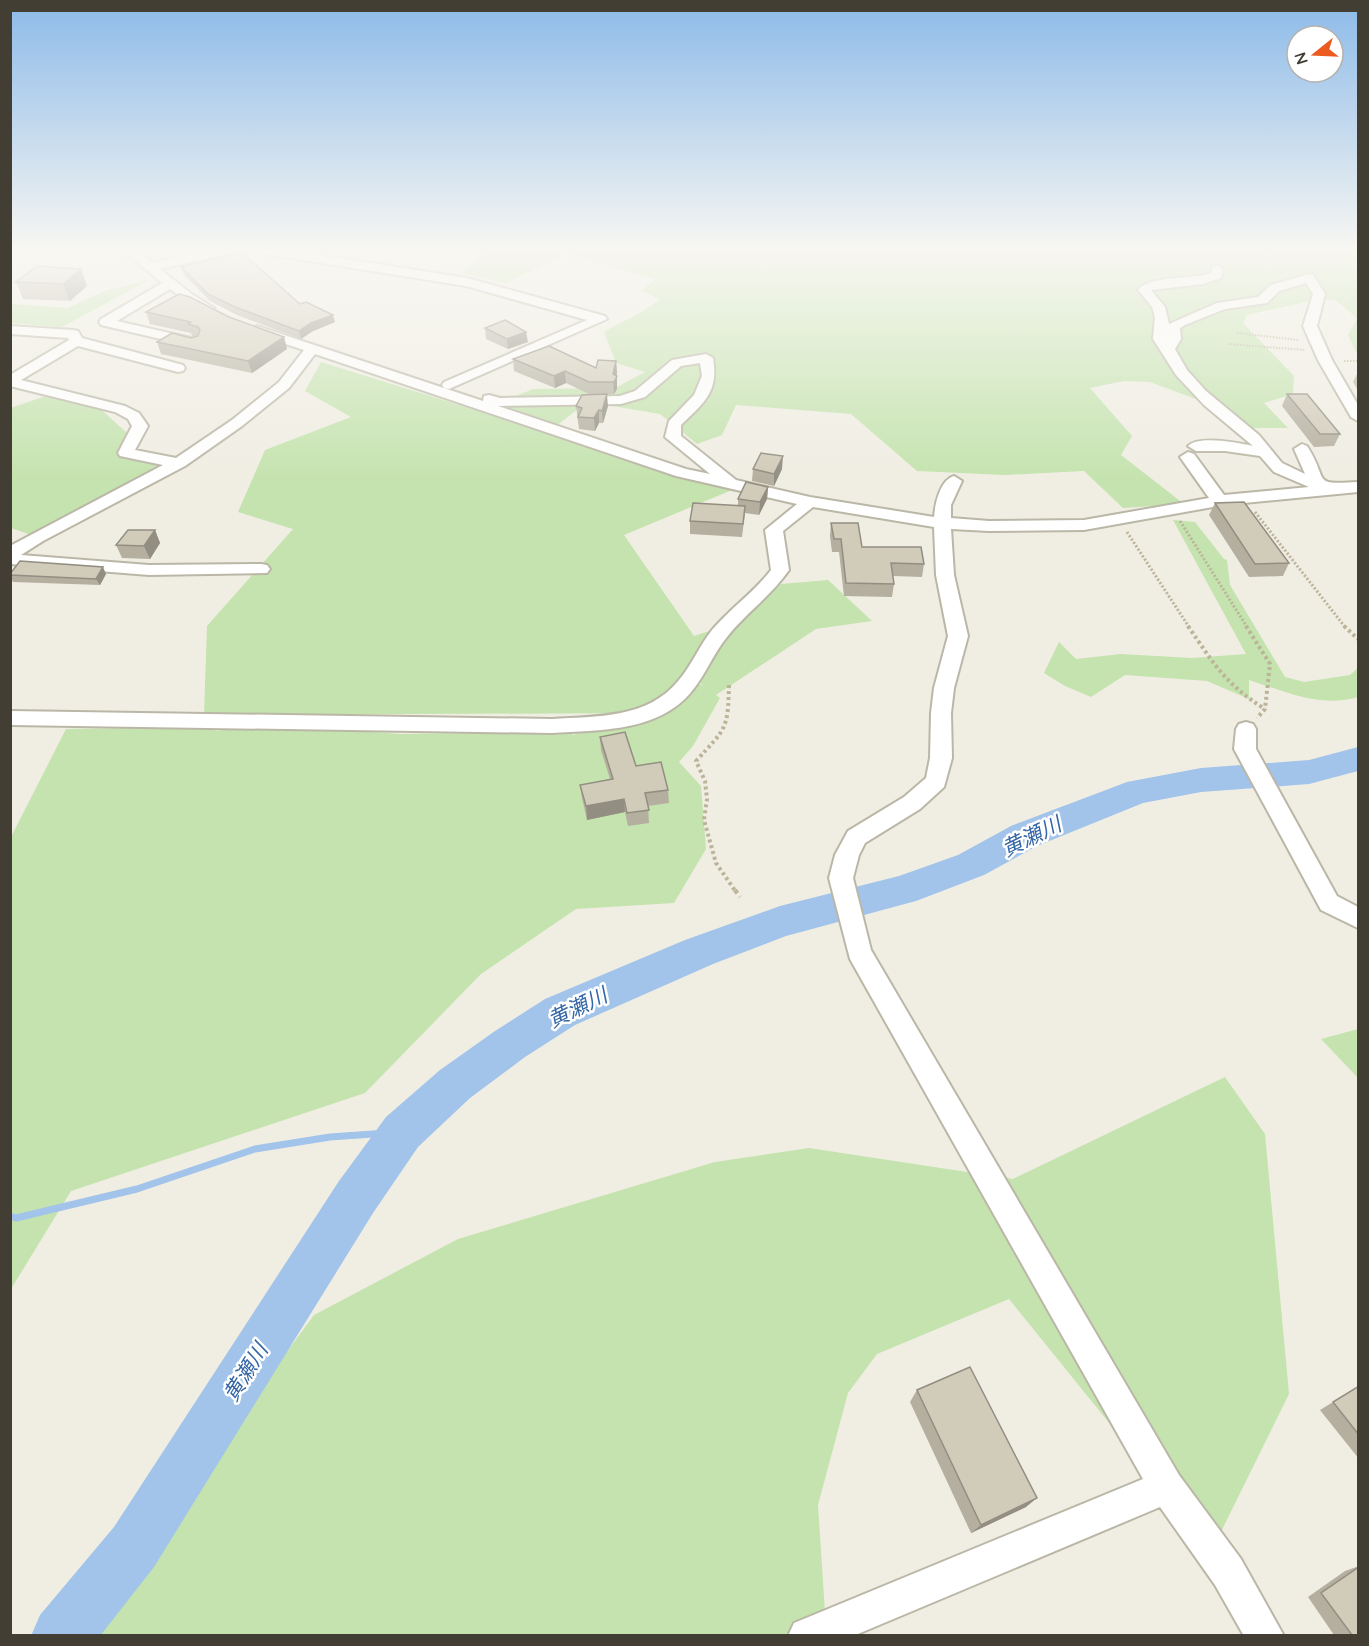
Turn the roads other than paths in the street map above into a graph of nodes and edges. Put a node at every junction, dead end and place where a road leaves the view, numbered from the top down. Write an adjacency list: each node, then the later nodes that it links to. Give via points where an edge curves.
1 (91, 327): 9 (street)
2 (111, 327): 10 (street)
3 (249, 327): 12 (street)
4 (581, 327): 16 (street)
5 (1162, 327): 11 (street, via 1160,339)
6 (1173, 327): 11 (street, via 1174,339)
7 (1310, 327): 17 (street)
8 (10, 330): 9 (street)
9 (75, 337): 14 (street); 15 (street)
10 (195, 343)
11 (1169, 347): 19 (street, via 1184,377)
12 (312, 350): 13 (street); 20 (street, via 284,385)
13 (368, 366): 16 (street, via 379,362); 22 (street, via 682,474)
14 (178, 368)
15 (10, 381): 20 (street, via 120,409 134,416 140,426 126,453)
16 (449, 385): 22 (street, via 499,402 621,400 640,394 677,363 706,358 709,376 701,397 674,424 673,437)
17 (1359, 417)
18 (1302, 449): 23 (street)
19 (1268, 453): 23 (street, via 1270,462 1279,469); 25 (street, via 1225,446 1192,451)
20 (178, 463): 28 (street, via 37,537)
21 (954, 481): 27 (street, via 944,505)
22 (731, 485): 26 (street)
23 (1322, 486): 24 (street); 25 (street)
24 (1359, 487)
25 (1219, 500): 27 (street, via 1084,525)
26 (810, 502): 27 (street); 30 (street, via 774,531 780,570 772,582 718,635 679,694 658,709 634,718 552,726)
27 (942, 523): 33 (street, via 945,575 958,636 944,688 941,758 936,781 912,803 856,837 841,878 851,926 859,952)
28 (10, 556): 29 (street, via 149,570)
29 (261, 569)
30 (10, 718)
31 (1246, 739): 32 (street, via 1329,903)
32 (1359, 918)
33 (1167, 1487): 34 (street); 35 (street, via 1228,1572)
34 (807, 1635)
35 (1265, 1635)

